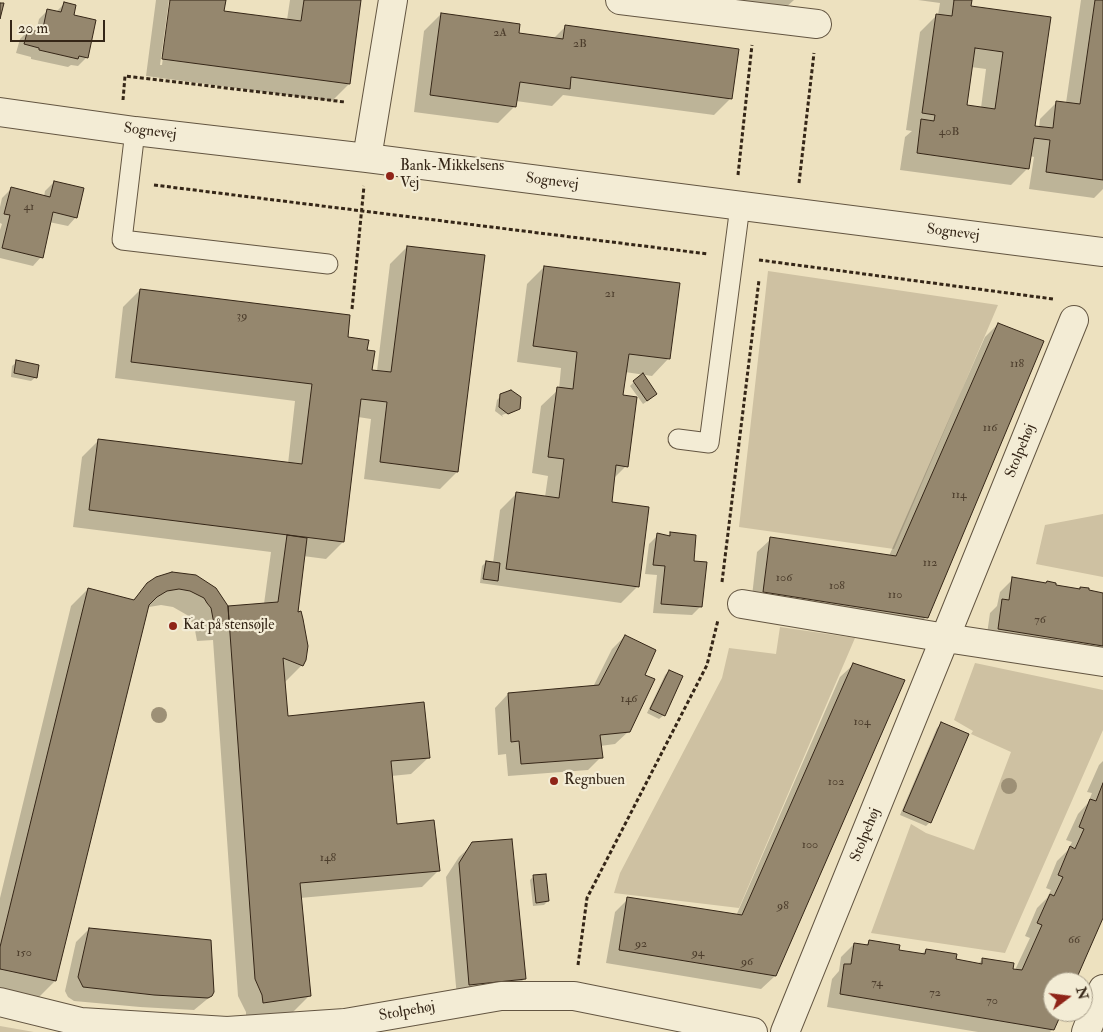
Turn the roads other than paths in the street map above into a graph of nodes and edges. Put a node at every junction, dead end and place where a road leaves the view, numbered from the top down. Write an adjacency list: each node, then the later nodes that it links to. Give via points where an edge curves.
1 (393, 0): 6 (street)
2 (620, 0): 3 (street)
3 (817, 24)
4 (0, 112): 5 (street, Sognevej)
5 (128, 130): 6 (street, Sognevej); 9 (lane, via 129,182 122,240)
6 (367, 158): 7 (street, Sognevej)
7 (738, 206): 8 (street, Sognevej); 11 (lane, via 709,443)
8 (1103, 252)
9 (328, 264)
10 (1066, 310): 13 (street, Stolpehøj)
11 (678, 439)
12 (728, 602): 13 (street)
13 (946, 638): 14 (street); 18 (street, Stolpehøj)
14 (1103, 662)
15 (1103, 989): 19 (street)
16 (0, 1002): 17 (street, Stolpehøj, via 81,1022 227,1031 346,1023 502,996 574,996)
17 (753, 1032)
18 (785, 1032)
19 (1086, 1032)

